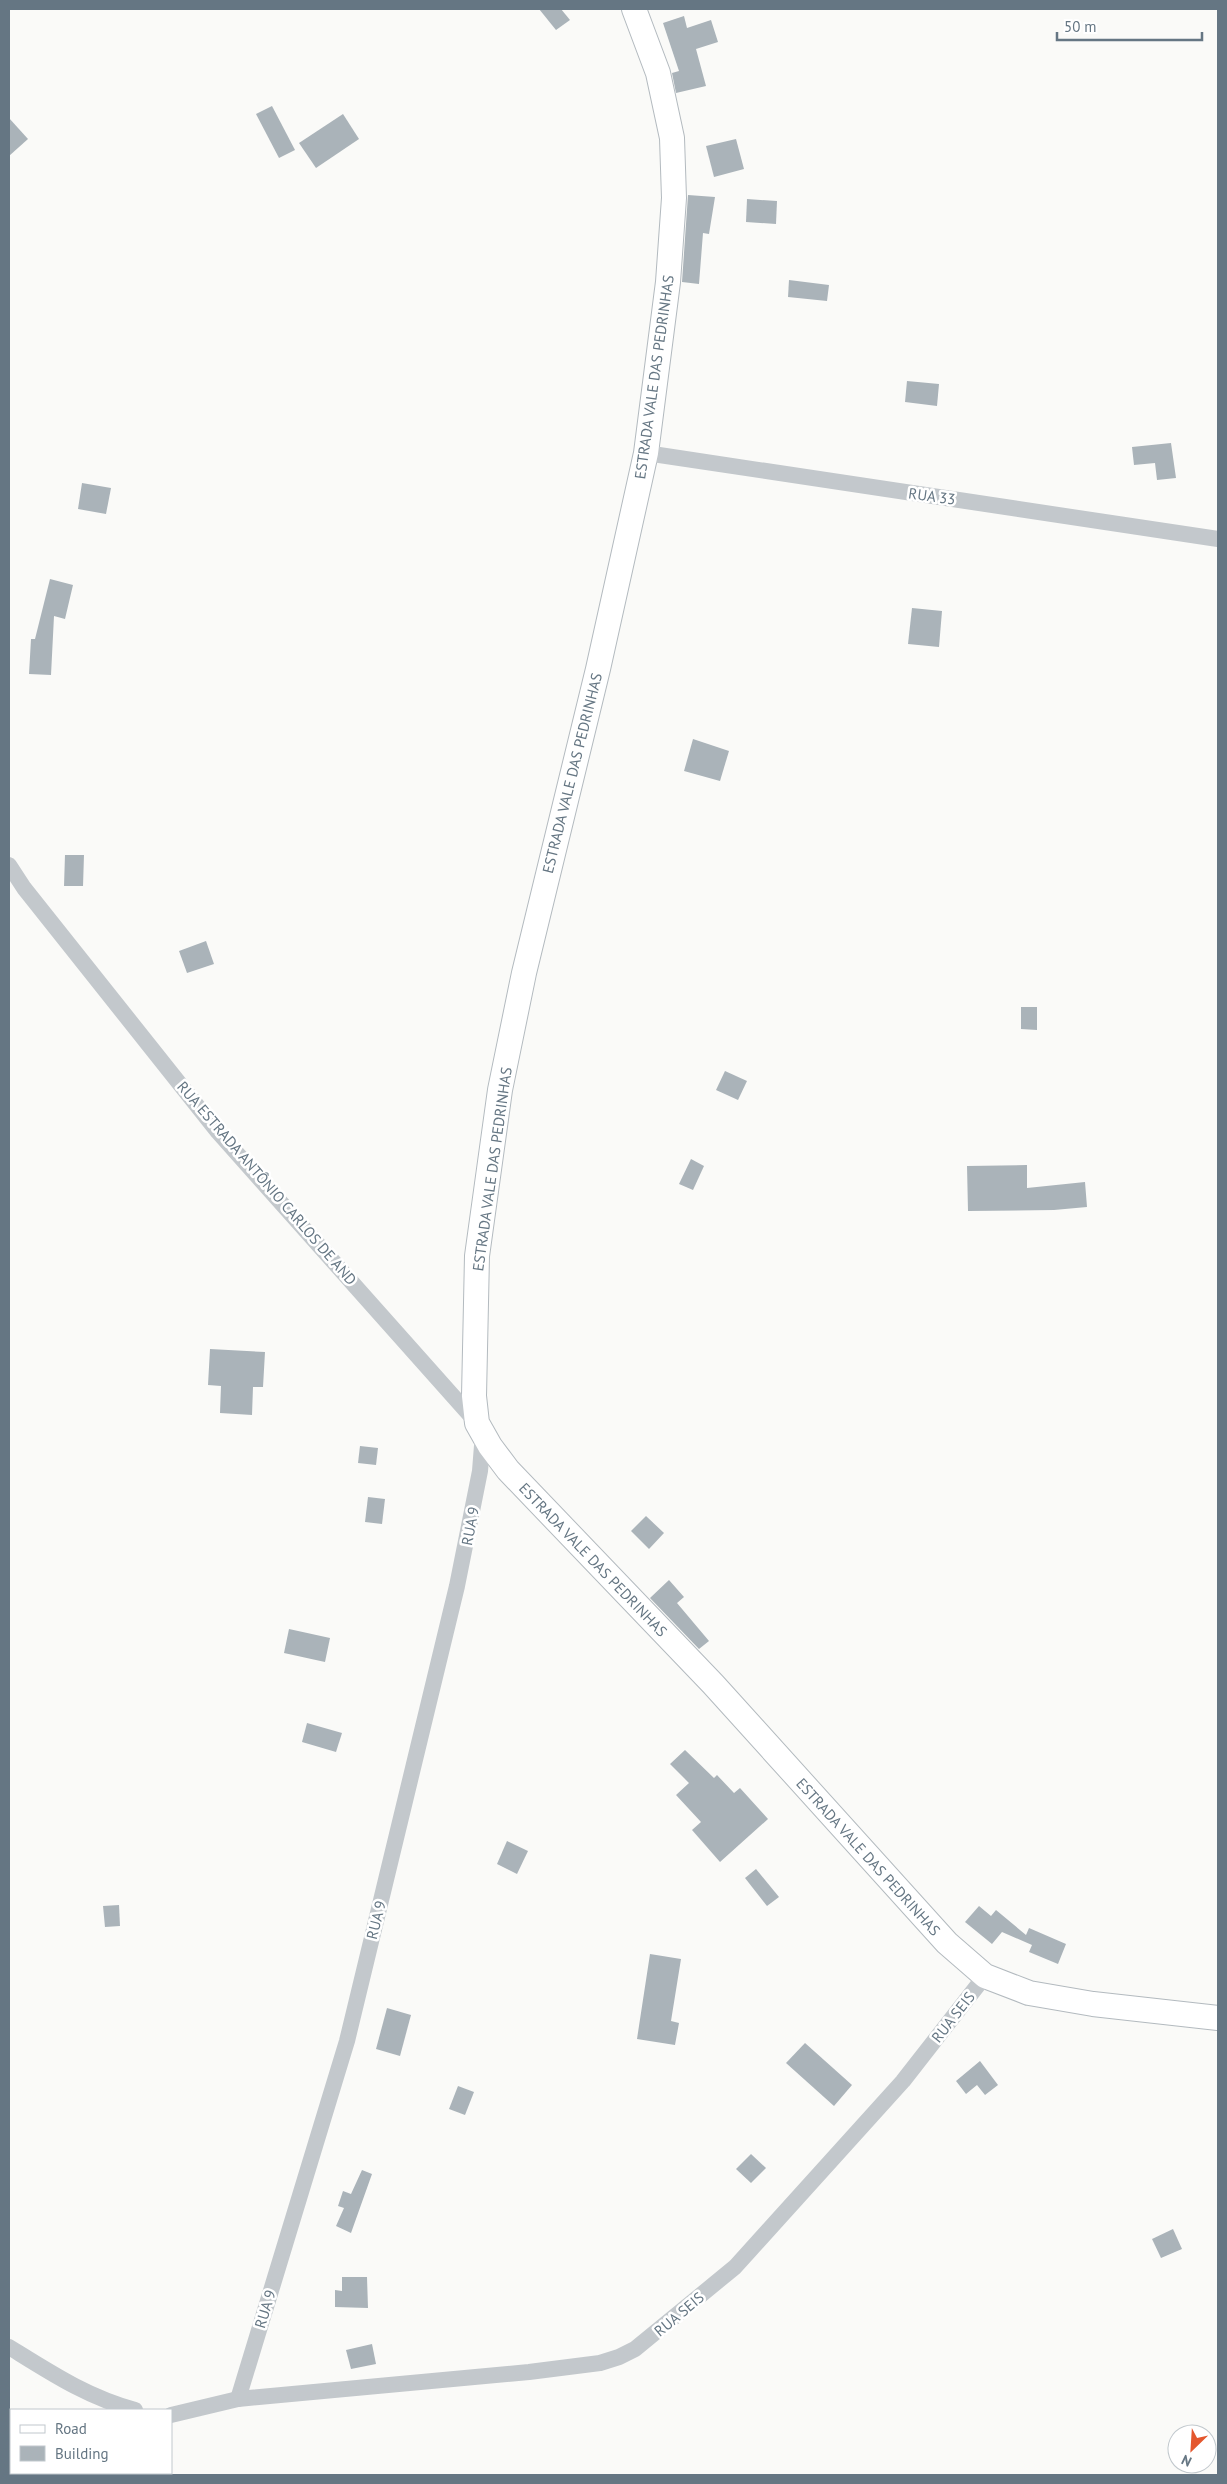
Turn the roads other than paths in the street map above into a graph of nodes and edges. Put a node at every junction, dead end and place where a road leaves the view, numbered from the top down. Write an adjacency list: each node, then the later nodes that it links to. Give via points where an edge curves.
1 (634, 9): 2 (main road, ESTRADA VALE DAS PEDRINHAS, via 658,73 672,138 674,188 668,282)
2 (646, 453): 3 (street, RUA 33); 5 (main road, ESTRADA VALE DAS PEDRINHAS, via 598,669 524,973 500,1090 477,1256 474,1396)
3 (1218, 540)
4 (9, 865): 5 (street, RUA ESTRADA ANTÔNIO CARLOS DE AND, via 218,1132)
5 (480, 1428): 6 (main road, ESTRADA VALE DAS PEDRINHAS, via 508,1470 713,1684 947,1944); 9 (street, RUA 9, via 480,1471 460,1577 347,2041)
6 (985, 1976): 7 (main road, ESTRADA VALE DAS PEDRINHAS, via 1030,1992 1093,2004); 9 (street, RUA SEIS, via 903,2081 735,2267 635,2349 600,2363 529,2372)
7 (1218, 2018)
8 (9, 2347): 10 (street, via 81,2391)
9 (238, 2399): 11 (street, RUA SEIS)
10 (131, 2409)
11 (172, 2415)

